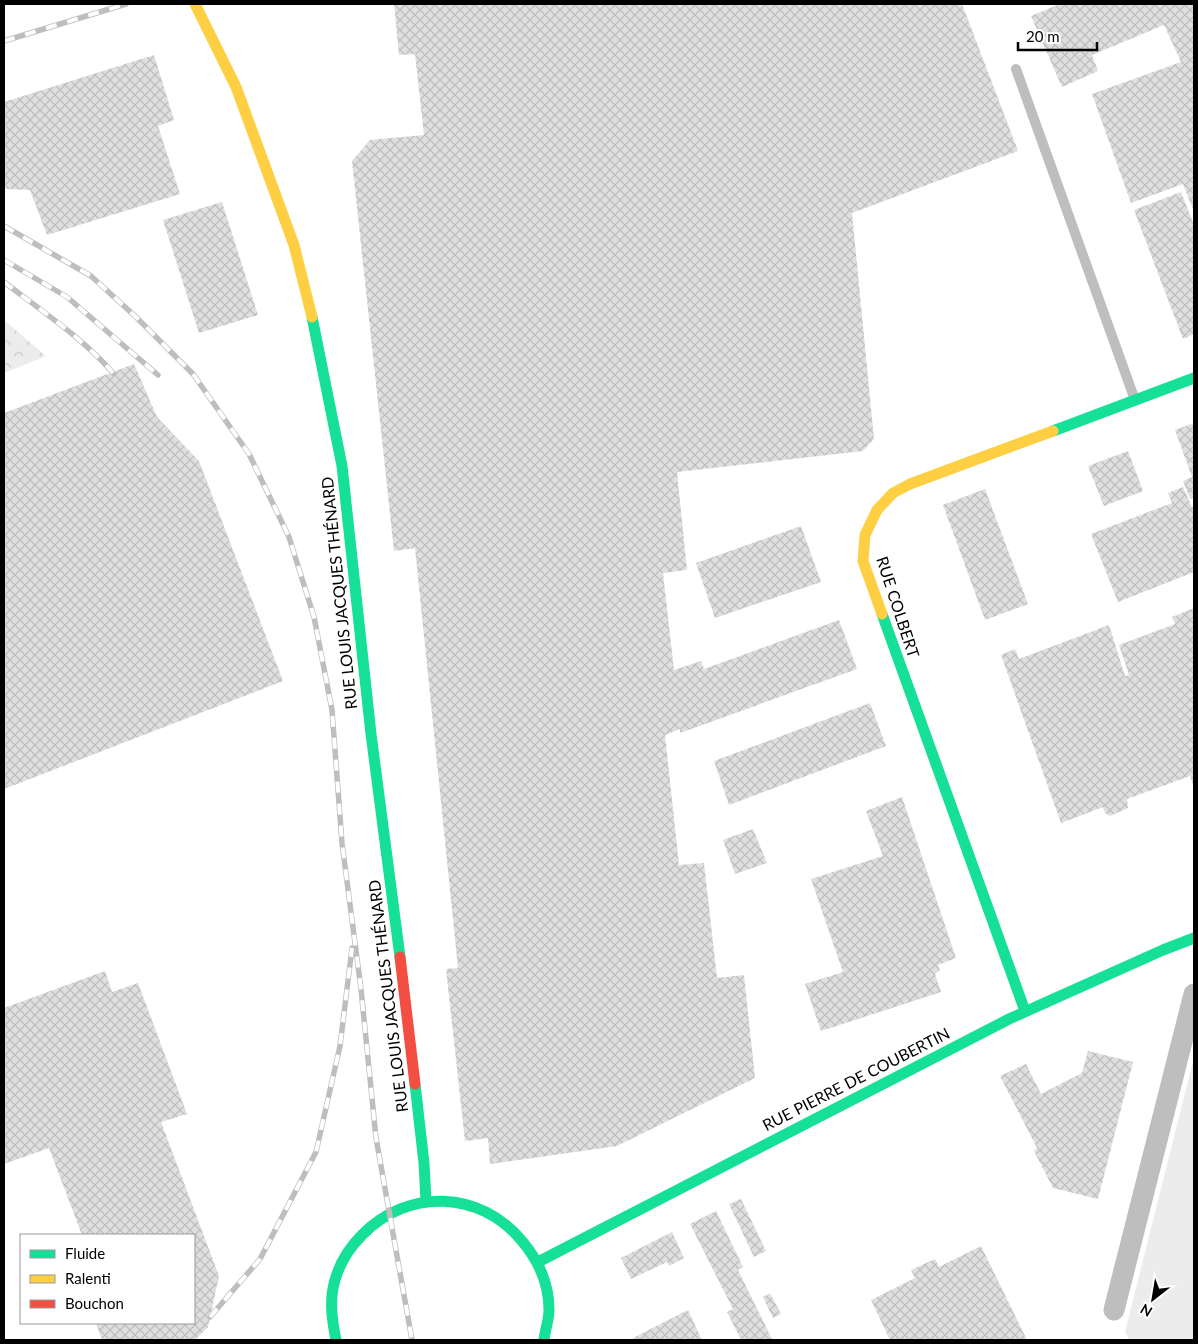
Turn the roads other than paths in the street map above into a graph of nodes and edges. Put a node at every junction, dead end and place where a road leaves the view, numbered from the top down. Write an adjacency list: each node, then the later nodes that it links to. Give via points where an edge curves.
1 (195, 4): 8 (main road, RUE LOUIS JACQUES THÉNARD, via 236,87 294,245 342,466)
2 (1016, 69): 4 (lane)
3 (1194, 378): 4 (main road, RUE COLBERT)
4 (1134, 400): 7 (main road, RUE COLBERT, via 910,484 893,493 878,510 865,535 863,561 871,585)
5 (1193, 941): 7 (main road, RUE PIERRE DE COUBERTIN, via 1154,954)
6 (1194, 994): 10 (street)
7 (1025, 1011): 9 (main road, RUE PIERRE DE COUBERTIN)
8 (426, 1201): 9 (main road, via 453,1201 479,1208 503,1221 523,1239); 11 (main road, via 390,1212 363,1231 344,1256 333,1287 331,1318)
9 (538, 1262): 12 (main road, via 546,1286 549,1312)
10 (1114, 1310)
11 (336, 1340)
12 (544, 1340)

